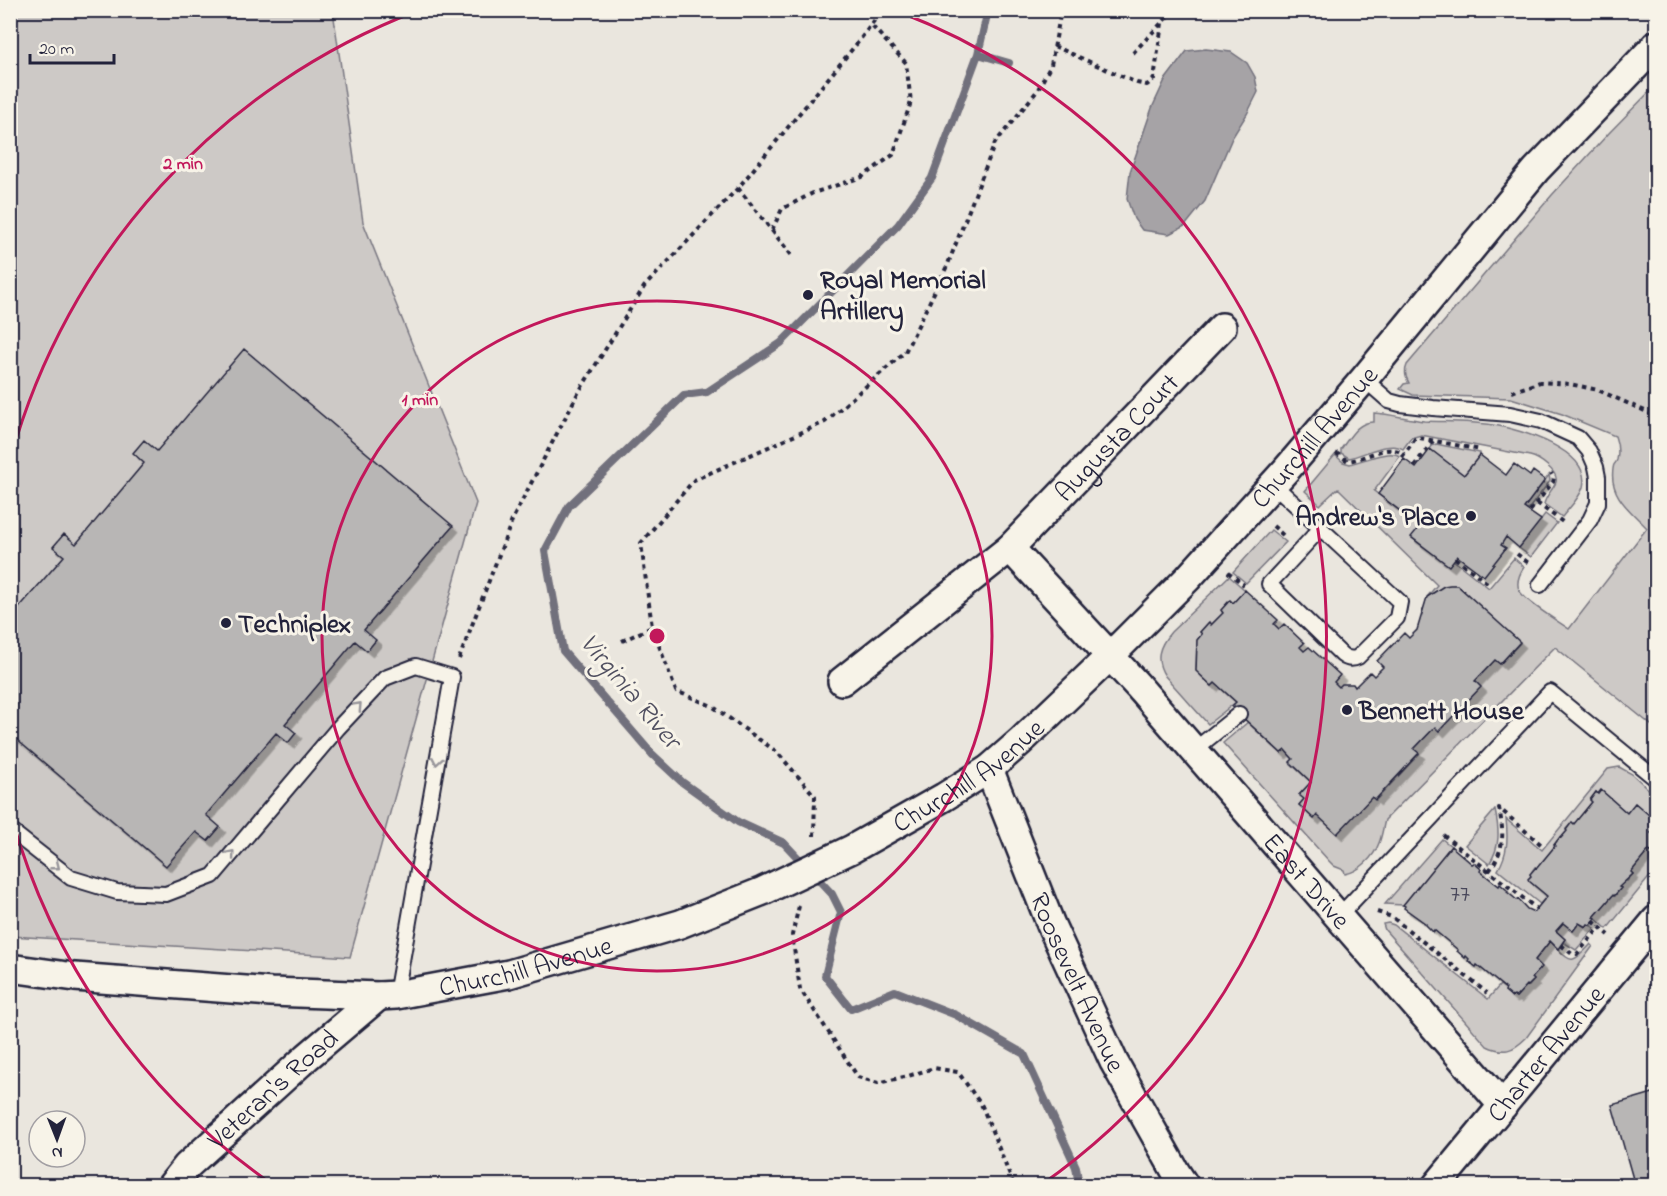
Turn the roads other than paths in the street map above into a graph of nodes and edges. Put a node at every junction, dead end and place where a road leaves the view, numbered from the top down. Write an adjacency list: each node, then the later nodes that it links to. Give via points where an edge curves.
1 (1656, 45): 3 (street, Churchill Avenue, via 1536,170)
2 (1222, 327): 6 (street, Augusta Court)
3 (1364, 379): 4 (street, Churchill Avenue); 7 (lane, via 1389,401 1510,414 1540,420 1578,438 1589,451 1598,477 1598,503)
4 (1273, 484): 5 (lane); 8 (street, Churchill Avenue)
5 (1320, 529): 5 (lane, via 1400,602 1397,618 1359,657 1350,659 1342,655 1269,584)
6 (1010, 548): 8 (street); 9 (street, Augusta Court)
7 (1540, 585)
8 (1109, 657): 11 (street, East Drive); 12 (street, Churchill Avenue)
9 (842, 681)
10 (1239, 714): 11 (lane)
11 (1193, 751): 15 (street, East Drive)
12 (989, 769): 18 (street, Churchill Avenue, via 838,856 790,892 509,974); 21 (street, Roosevelt Avenue, via 1051,925 1114,1062)
13 (1656, 779): 15 (lane, via 1550,692)
14 (10, 830): 18 (lane, one-way to 18, via 72,878 117,892 166,894 213,876 385,678 416,666 452,677)
15 (1338, 917): 19 (street, East Drive)
16 (1656, 921): 19 (street, Charter Avenue)
17 (10, 968): 18 (street, Churchill Avenue, via 75,977 271,992)
18 (388, 996): 20 (street, Veteran's Road, via 307,1057 202,1151)
19 (1503, 1106): 22 (street, Charter Avenue)
20 (171, 1185)
21 (1185, 1185)
22 (1436, 1185)

